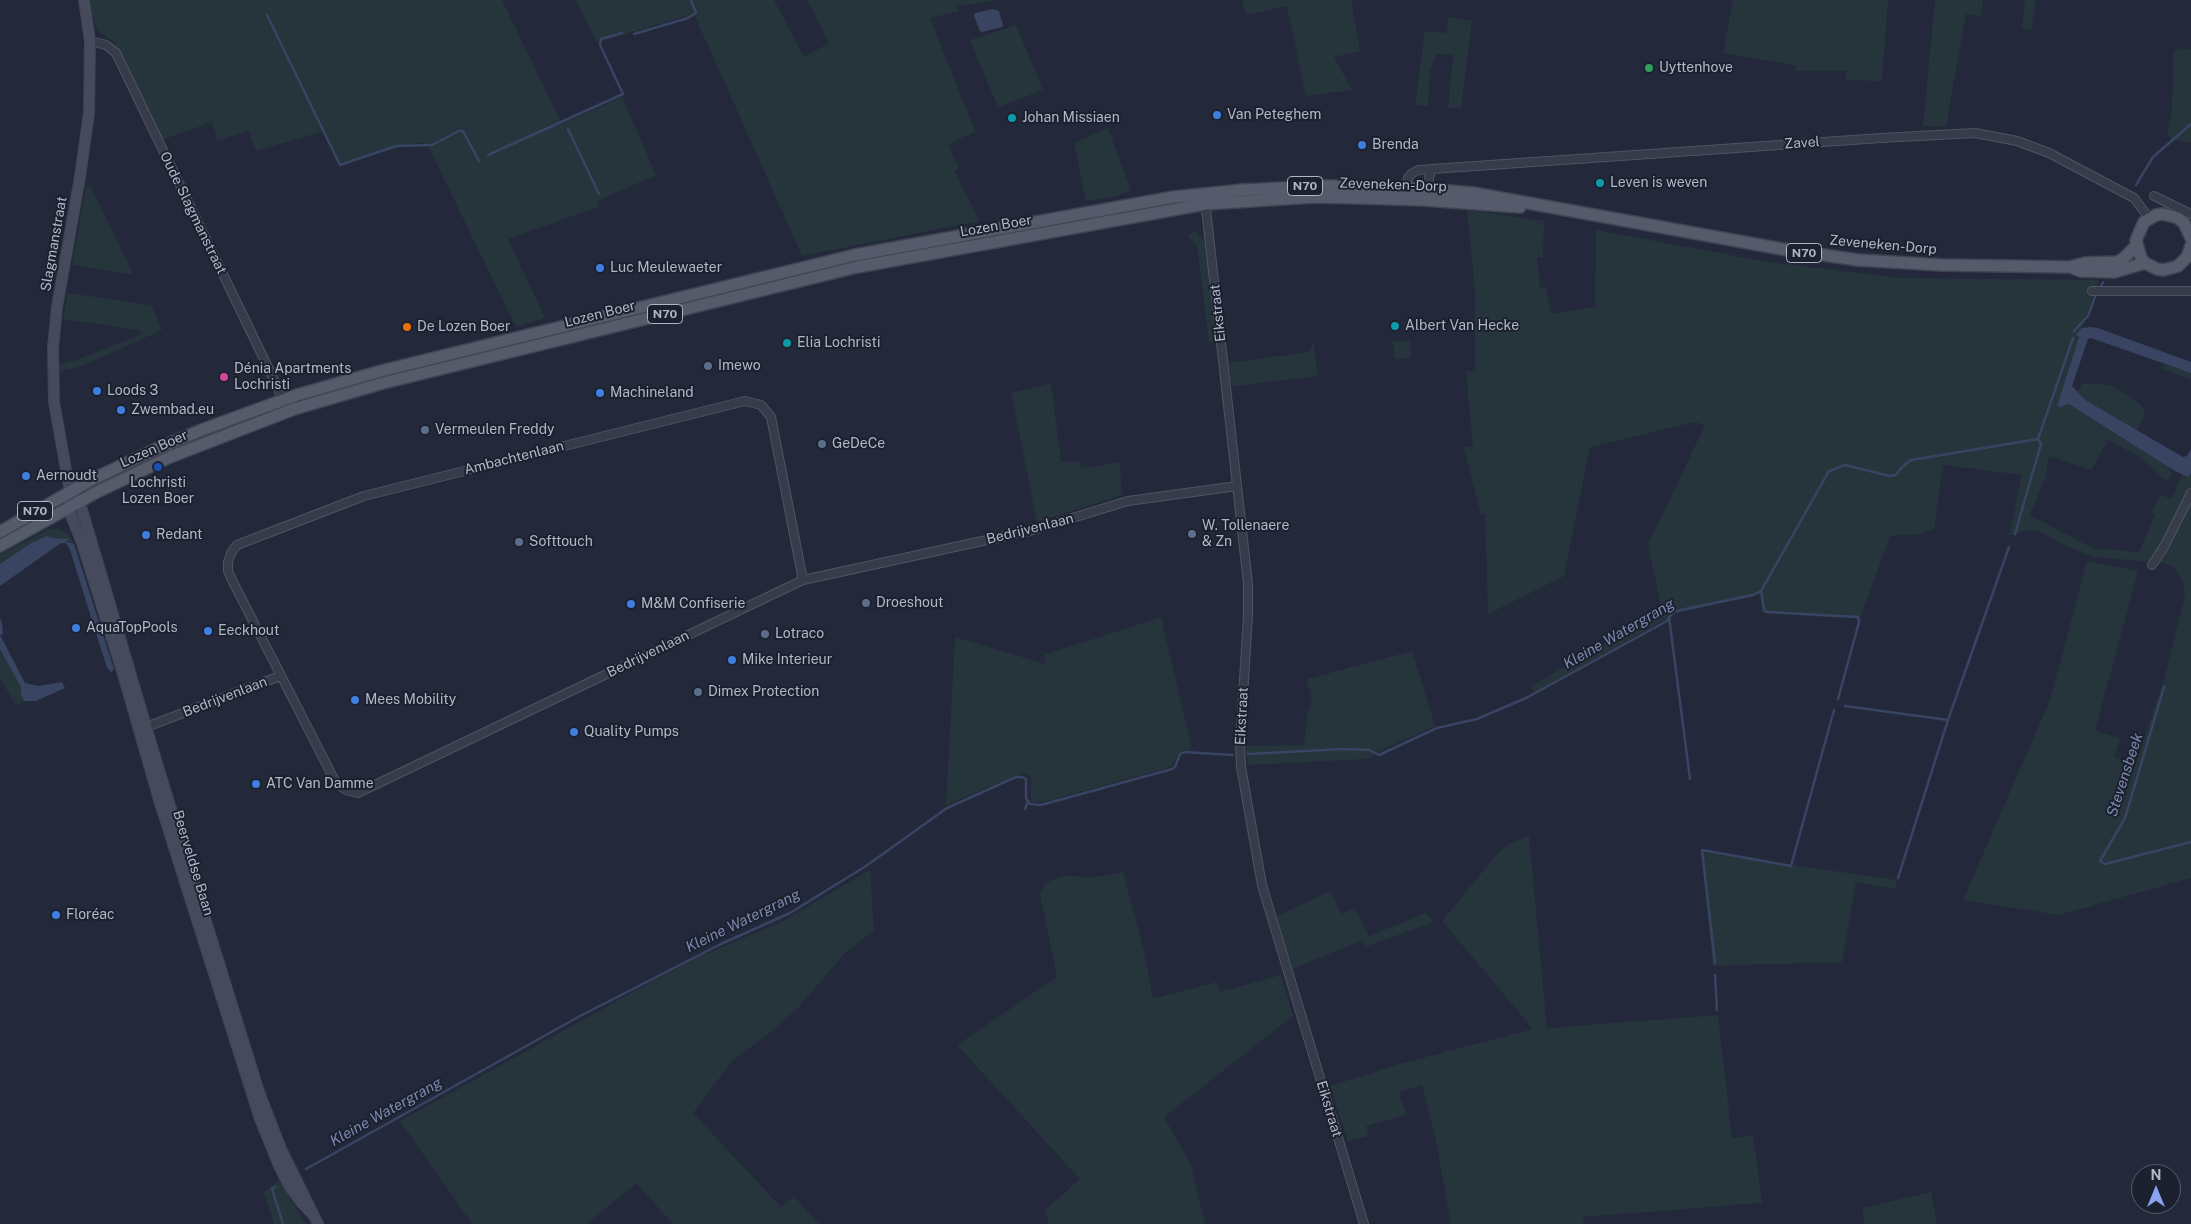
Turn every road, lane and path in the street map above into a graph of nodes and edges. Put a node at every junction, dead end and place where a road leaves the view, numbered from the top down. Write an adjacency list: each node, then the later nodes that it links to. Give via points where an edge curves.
1 (84, 0): 2 (main road, Slagmanstraat)
2 (90, 41): 18 (street, Oude Slagmanstraat, via 106,45 116,53); 20 (main road, Slagmanstraat, via 86,145 57,307 53,348 54,402)
3 (1431, 170): 4 (street, Zavel, via 1418,170 1411,174); 5 (street); 9 (street, Zavel, via 1974,133 2017,141 2048,153 2134,198)
4 (1405, 193): 5 (main road, Zeveneken-Dorp / N70); 7 (main road, Zeveneken-Dorp / N70)
5 (1426, 194): 15 (main road, Zeveneken-Dorp / N70, via 1530,208 1549,207 1782,250 1858,260)
6 (2154, 196): 8 (street)
7 (1205, 198): 18 (main road, Lozen Boer / N70, via 855,255 381,371); 19 (street, Eikstraat); 22 (main road, Lozen Boer / N70, via 857,267 383,383 294,408 229,433 130,475)
8 (2191, 214)
9 (2149, 218): 10 (main road, via 2163,214 2178,218); 11 (main road, Zeveneken-Dorp, via 2137,233)
10 (2191, 238)
11 (2136, 246): 14 (main road); 15 (main road, Zeveneken-Dorp / N70, via 2117,262)
12 (2191, 246): 13 (main road)
13 (2187, 262): 14 (main road, via 2164,270)
14 (2145, 263): 15 (main road, Zeveneken-Dorp / N70, via 2114,272 2081,271)
15 (2070, 267)
16 (2092, 291): 17 (street)
17 (2191, 291)
18 (282, 401): 20 (main road, N70, via 154,450)
19 (1237, 486): 27 (street, Bedrijvenlaan, via 1128,501 1033,530); 31 (street, Eikstraat, via 1248,584 1241,767 1262,884)
20 (70, 492): 22 (main road); 23 (main road, Slagmanstraat); 24 (main road, N70)
21 (2191, 493): 26 (street)
22 (80, 503): 23 (main road, N70); 29 (main road, Beerveldse Baan)
23 (68, 508): 25 (main road, N70); 29 (main road, Beerveldse Baan)
24 (0, 532)
25 (0, 546)
26 (2152, 565)
27 (803, 580): 28 (street, Bedrijvenlaan, via 358,793 336,783); 28 (street, Ambachtenlaan, via 771,417 761,405 745,401 364,496 237,546 231,553 228,571)
28 (280, 676): 29 (street, Bedrijvenlaan)
29 (143, 728): 30 (main road, Beerveldse Baan, via 264,1108)
30 (316, 1220)
31 (1364, 1224)

